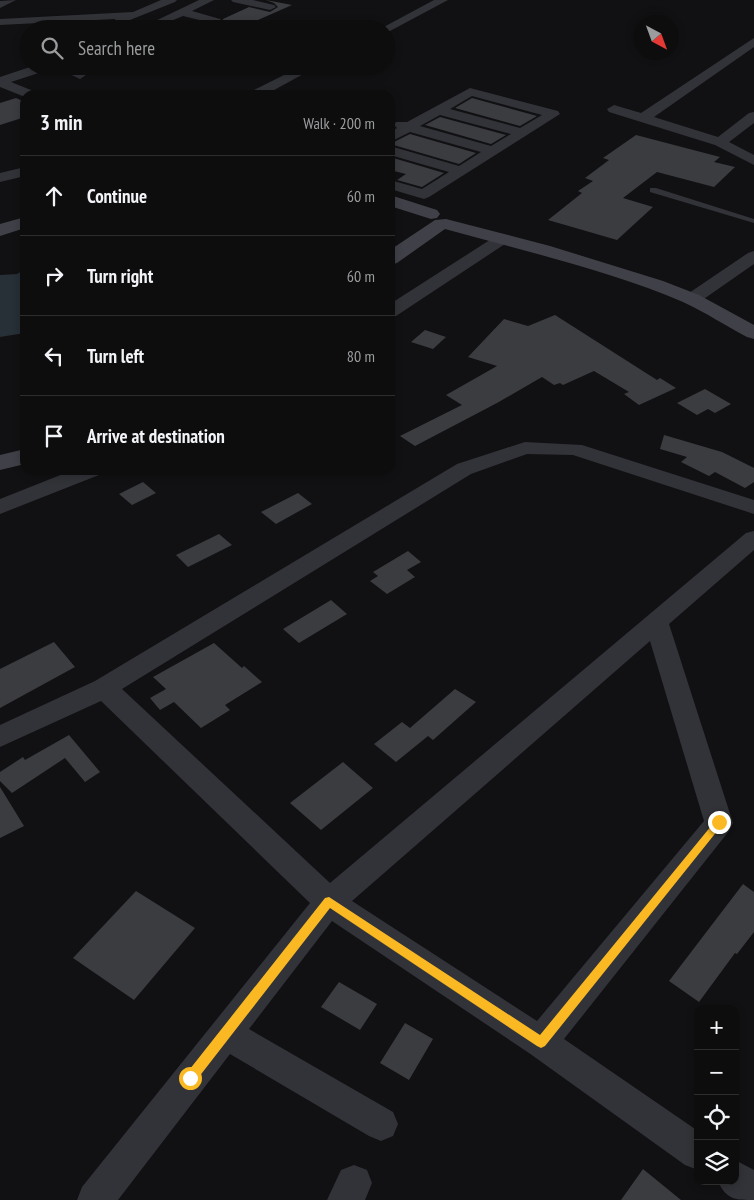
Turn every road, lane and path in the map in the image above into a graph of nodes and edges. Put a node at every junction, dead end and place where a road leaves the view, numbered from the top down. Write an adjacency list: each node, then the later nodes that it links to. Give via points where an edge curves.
1 (10, 0): 6 (street)
2 (171, 0): 9 (street)
3 (208, 0): 8 (street)
4 (237, 0): 7 (street)
5 (442, 0): 16 (street)
6 (0, 5)
7 (270, 7)
8 (182, 12): 12 (street); 13 (street)
9 (134, 15): 10 (street); 11 (street)
10 (38, 20)
11 (122, 20)
12 (165, 20)
13 (216, 20)
14 (20, 21): 15 (street)
15 (0, 22)
16 (395, 24)
17 (754, 42): 28 (street)
18 (20, 75): 21 (street)
19 (294, 75): 23 (street)
20 (316, 75): 22 (street)
21 (0, 81): 24 (street)
22 (307, 84)
23 (264, 90)
24 (20, 91)
25 (614, 108): 28 (street)
26 (439, 110): 30 (street); 31 (street); 31 (street, via 470,92 553,114)
27 (754, 116): 34 (street)
28 (643, 118): 34 (street)
29 (395, 123): 30 (street)
30 (409, 127): 32 (street); 36 (street)
31 (522, 133): 36 (street)
32 (395, 135)
33 (746, 141): 34 (street)
34 (724, 144): 38 (street)
35 (395, 151): 37 (street)
36 (493, 151): 39 (street)
37 (424, 160): 39 (street); 41 (street)
38 (754, 161)
39 (460, 171): 41 (street, via 424,194)
40 (20, 172): 42 (street)
41 (396, 177)
42 (0, 178)
43 (653, 190): 46 (lane)
44 (395, 202): 45 (street)
45 (441, 219): 49 (street); 50 (street); 51 (street); 53 (street, via 665,278)
46 (754, 221)
47 (20, 224): 48 (street)
48 (0, 230)
49 (502, 239): 53 (street); 54 (street)
50 (395, 241)
51 (395, 255)
52 (754, 256): 53 (street)
53 (698, 296): 55 (street); 56 (street)
54 (395, 309)
55 (754, 319)
56 (754, 333)
57 (20, 439): 58 (street)
58 (0, 445)
59 (20, 457): 60 (street)
60 (0, 463)
61 (80, 475): 62 (street)
62 (0, 507)
63 (754, 507): 66 (street, via 575,449 525,448 464,469)
64 (754, 538): 65 (street)
65 (656, 622): 68 (street); 70 (street, via 719,822)
66 (104, 688): 67 (street); 68 (street)
67 (0, 737)
68 (329, 902): 69 (street); 70 (street)
69 (226, 1033): 71 (street); 75 (street)
70 (541, 1042): 72 (street)
71 (381, 1124)
72 (694, 1149)
73 (739, 1181): 74 (street)
74 (754, 1191)
75 (95, 1200)

